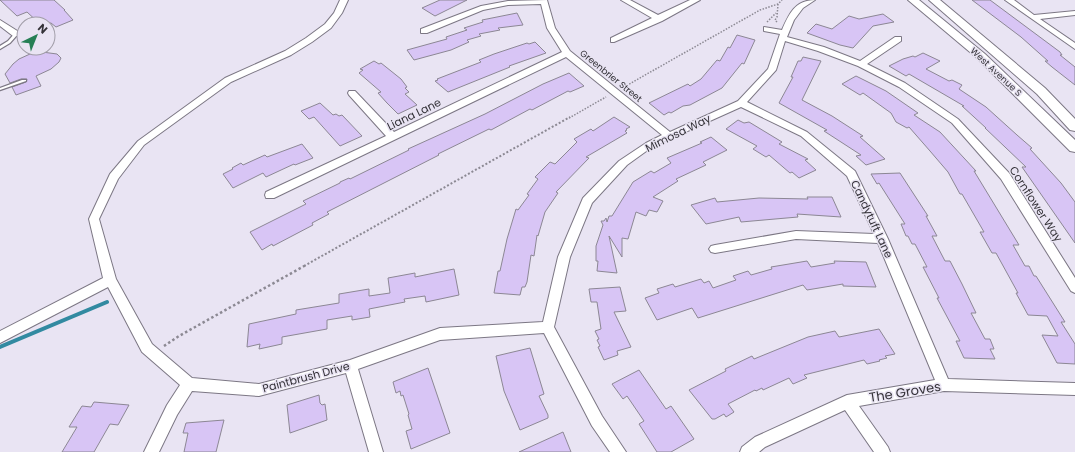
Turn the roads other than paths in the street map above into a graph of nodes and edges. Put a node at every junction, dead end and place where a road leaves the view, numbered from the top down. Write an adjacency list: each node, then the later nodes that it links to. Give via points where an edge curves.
1 (344, 0): 34 (street, via 328,26 309,40 288,53 228,80 142,143 114,177 94,219)
2 (625, 0): 11 (street)
3 (696, 0): 11 (street)
4 (812, 0): 16 (street, Mimosa Way, via 800,6)
5 (913, 0): 30 (street, West Avenue S, via 981,56)
6 (934, 0): 27 (street, West Avenue S, via 1042,91)
7 (1009, 0): 10 (street)
8 (544, 1): 14 (street, via 481,8); 21 (street, Greenbrier Street, via 551,28)
9 (1075, 14): 10 (street)
10 (1032, 17): 20 (street)
11 (659, 19): 18 (street)
12 (0, 22): 15 (street)
13 (767, 26): 16 (street, Cornflower Way)
14 (424, 31)
15 (16, 34): 19 (lane)
16 (783, 36): 22 (street, Cornflower Way); 26 (street, Mimosa Way, via 772,70)
17 (898, 39): 22 (street)
18 (614, 40)
19 (0, 48)
20 (1075, 48)
21 (567, 53): 28 (street, Greenbrier Street); 29 (street, Liana Lane)
22 (860, 64): 35 (street, Cornflower Way, via 902,85 955,121 1005,176)
23 (24, 81): 24 (lane)
24 (0, 89)
25 (352, 93): 29 (street)
26 (741, 103): 28 (street, Mimosa Way); 32 (street, Candytuft Lane, via 804,134 851,174)
27 (1075, 127)
28 (668, 135): 36 (street, Mimosa Way, via 623,163 587,201 564,257)
29 (393, 137): 31 (street, Liana Lane)
30 (1075, 148)
31 (270, 195)
32 (882, 239): 33 (street, via 796,235); 40 (street, Candytuft Lane)
33 (715, 249)
34 (110, 280): 37 (street); 39 (street, via 147,348)
35 (1075, 288)
36 (548, 327): 38 (street, Paintbrush Drive, via 440,334); 45 (street, via 597,421)
37 (0, 337)
38 (350, 366): 39 (street, Paintbrush Drive, via 260,390); 44 (street)
39 (189, 384): 43 (street, via 172,410)
40 (944, 385): 41 (street, The Groves); 42 (street, The Groves)
41 (1075, 389)
42 (847, 402): 46 (street, The Groves, via 760,442); 47 (street)
43 (151, 452)
44 (376, 452)
45 (619, 452)
46 (747, 452)
47 (883, 452)

